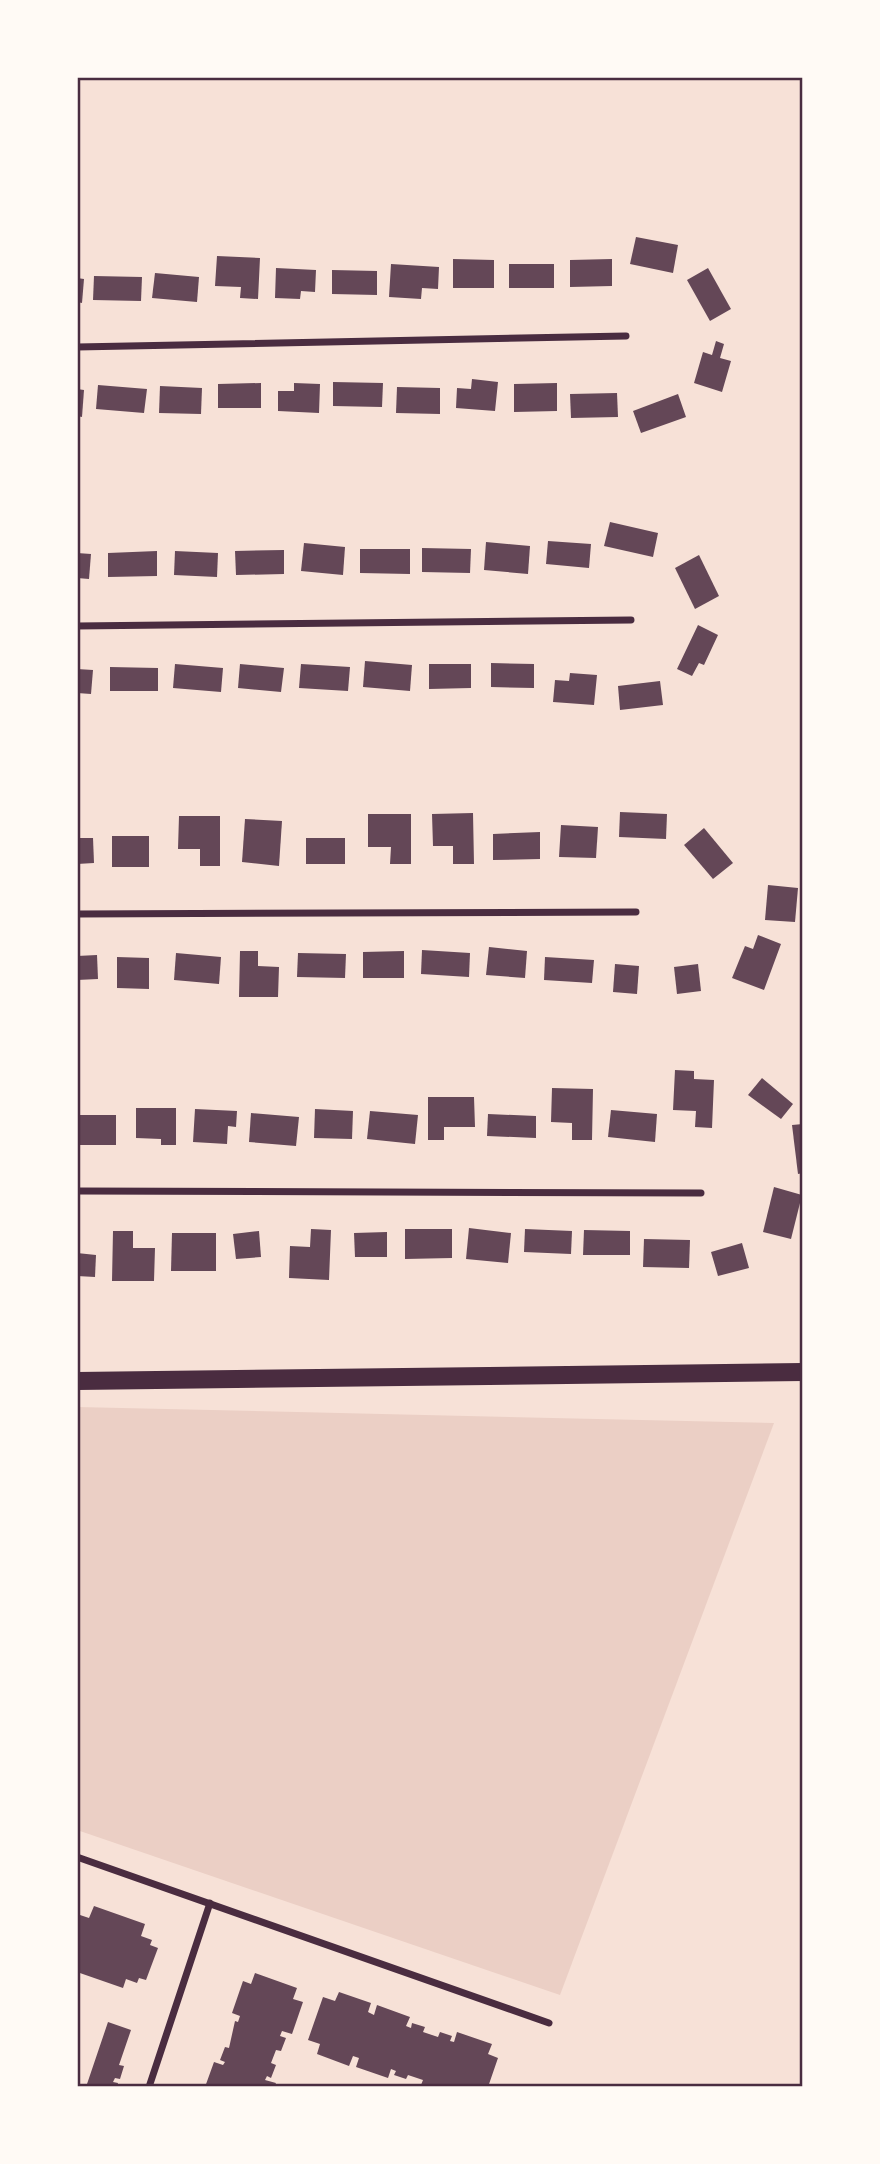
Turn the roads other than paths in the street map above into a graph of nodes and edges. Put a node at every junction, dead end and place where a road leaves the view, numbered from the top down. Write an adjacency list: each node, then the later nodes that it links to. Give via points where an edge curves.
1 (626, 336): 2 (street)
2 (77, 347)
3 (631, 620): 4 (street)
4 (77, 626)
5 (636, 912): 6 (street)
6 (77, 914)
7 (77, 1191): 8 (street)
8 (701, 1193)
9 (803, 1372): 10 (main road)
10 (77, 1381)
11 (77, 1857): 12 (street)
12 (210, 1903): 13 (street); 14 (street)
13 (549, 2023)
14 (149, 2087)

